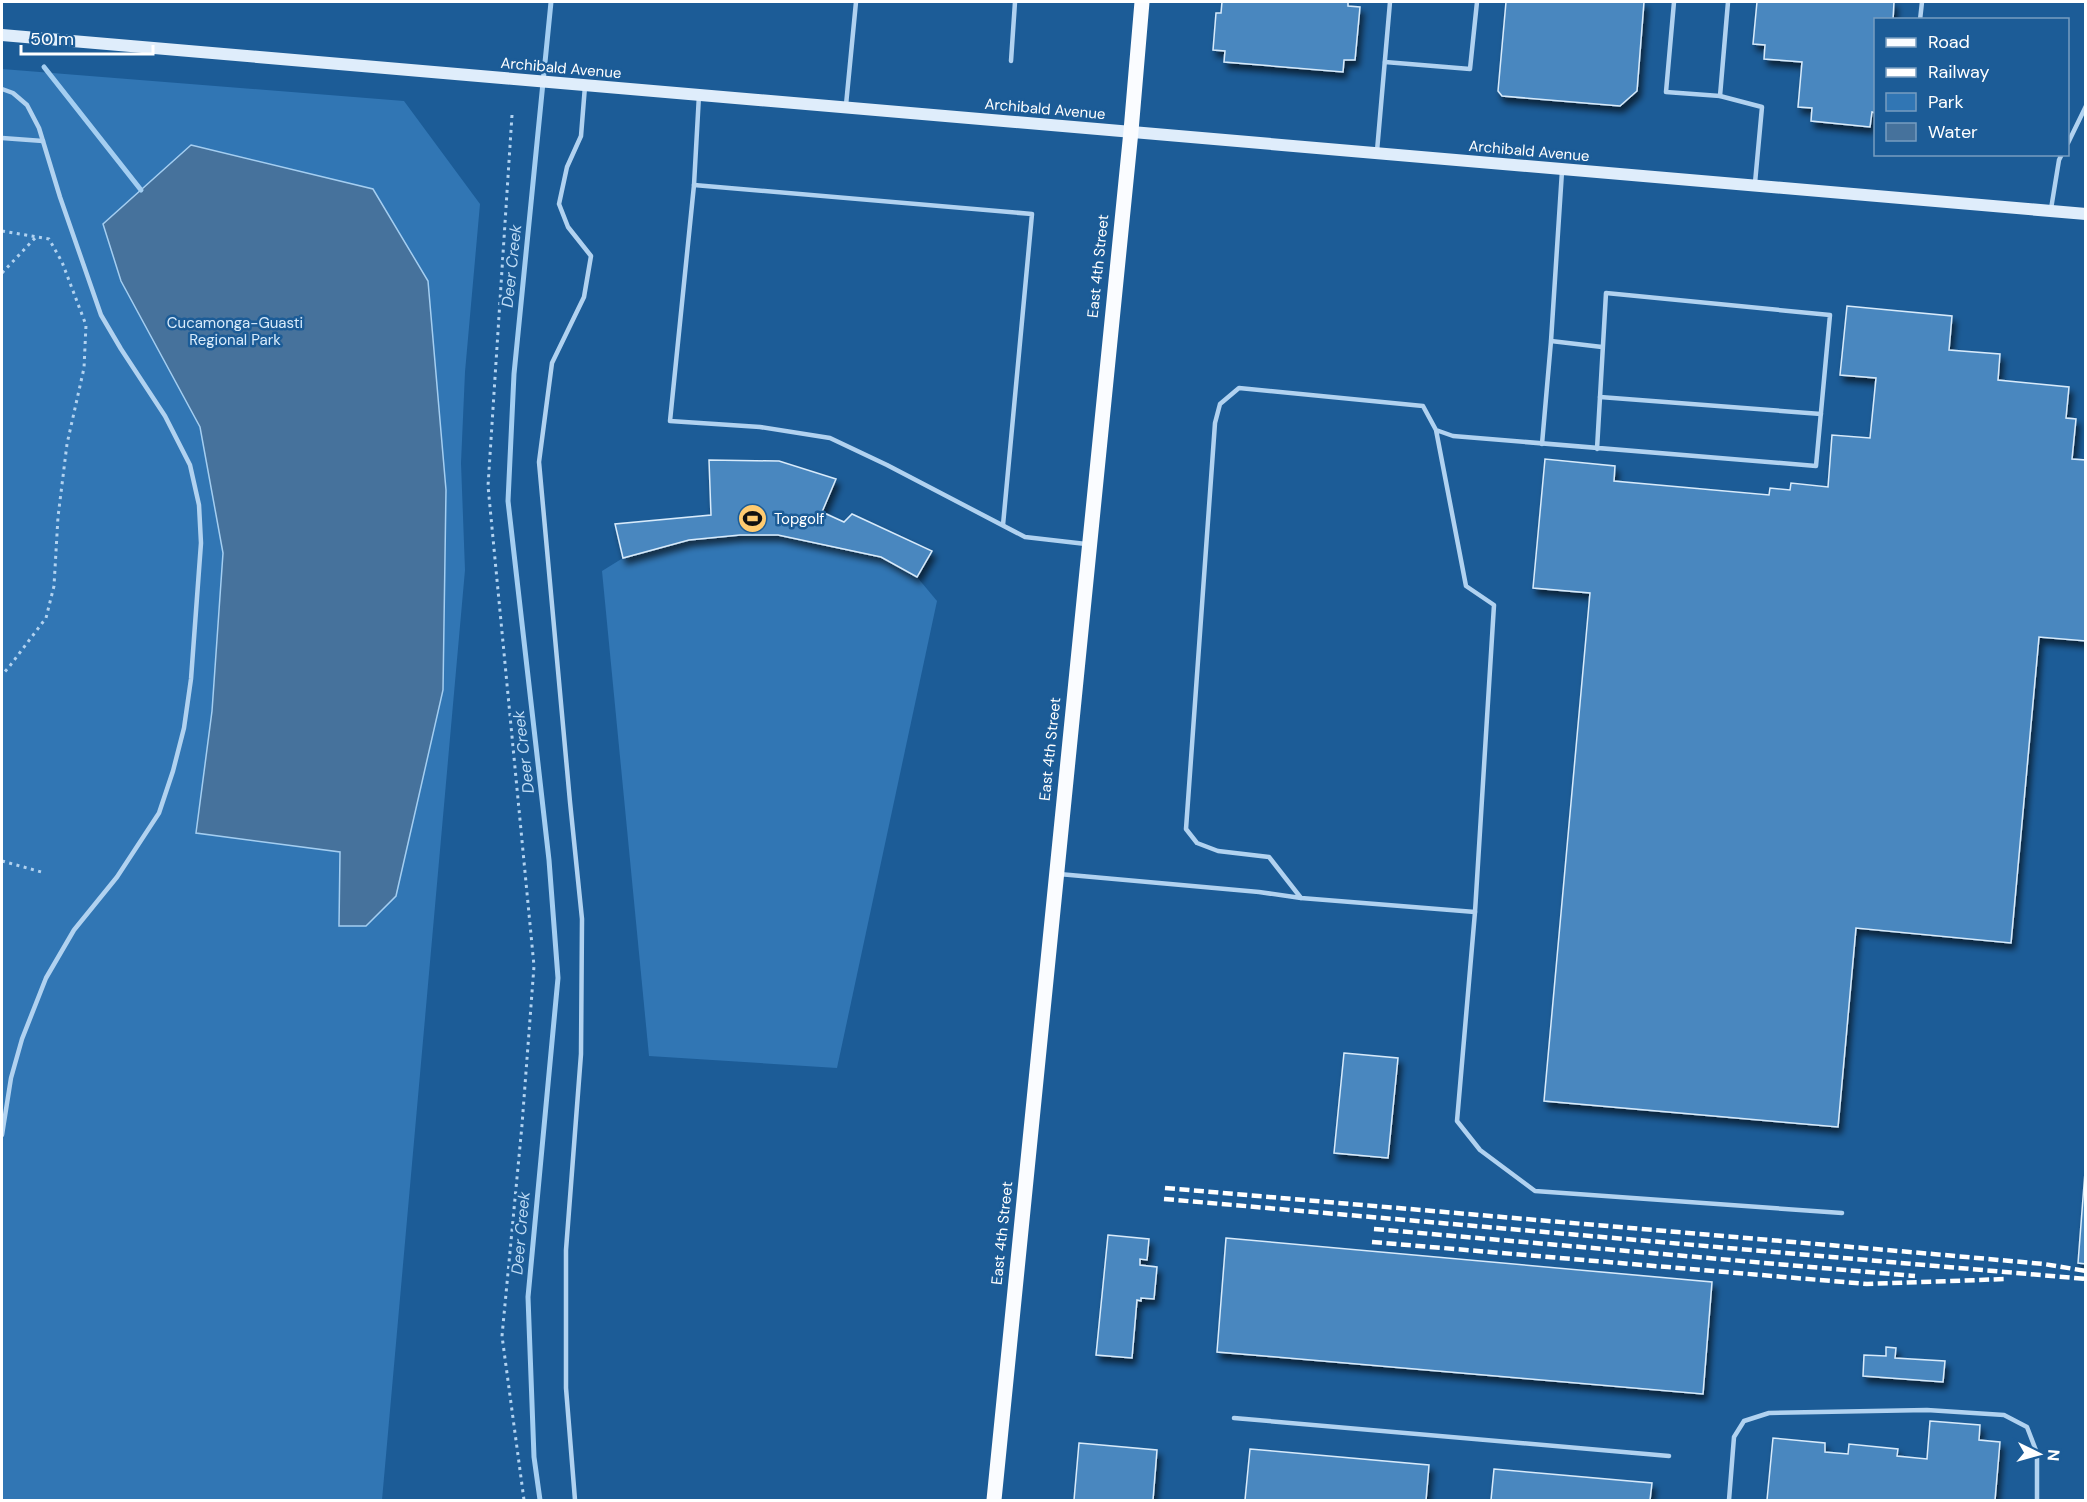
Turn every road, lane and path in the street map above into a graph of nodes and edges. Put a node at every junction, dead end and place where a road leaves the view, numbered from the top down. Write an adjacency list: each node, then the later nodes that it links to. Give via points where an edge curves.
1 (856, 2): 18 (lane)
2 (1016, 2): 11 (lane)
3 (1142, 2): 20 (main road, East 4th Street)
4 (1390, 2): 12 (lane)
5 (1477, 2): 12 (lane, via 1470,69)
6 (1674, 2): 16 (lane, via 1666,92)
7 (1728, 2): 16 (lane)
8 (1922, 2): 9 (lane)
9 (1920, 18)
10 (2, 35): 13 (main road, Archibald Avenue)
11 (1011, 61)
12 (1385, 62): 24 (lane)
13 (585, 86): 15 (main road, Archibald Avenue); 54 (lane, via 581,136 567,167 559,204 568,227 591,256 584,297 552,363 538,462 582,919 581,1054 566,1250 566,1388)
14 (2, 89): 23 (lane, via 27,105)
15 (699, 95): 18 (main road, Archibald Avenue); 27 (lane)
16 (1720, 96): 28 (lane, via 1762,107)
17 (2085, 106): 22 (lane)
18 (846, 108): 20 (main road, Archibald Avenue)
19 (512, 116): 53 (path, via 488,486 534,966 502,1336)
20 (1131, 131): 24 (main road, Archibald Avenue); 42 (main road, East 4th Street)
21 (2, 138): 23 (lane)
22 (2069, 139)
23 (43, 141): 49 (lane, via 101,315 165,416 190,465 199,505 201,543 184,728 159,813 117,877 74,930 46,978 11,1078)
24 (1377, 153): 26 (main road, Archibald Avenue)
25 (2062, 156): 29 (lane)
26 (1562, 169): 28 (main road, Archibald Avenue); 34 (lane)
27 (694, 185): 41 (lane, via 670,421 760,427 830,438); 41 (lane, via 1032,214)
28 (1755, 186): 29 (main road, Archibald Avenue)
29 (2050, 212): 30 (main road, Archibald Avenue)
30 (2085, 214)
31 (2, 231): 32 (path)
32 (36, 237): 33 (path); 43 (path, via 49,239 86,325 84,368 67,444 54,586 46,618)
33 (2, 273)
34 (1551, 341): 35 (lane); 39 (lane)
35 (1602, 347): 36 (lane); 37 (lane, via 1606,293 1830,315)
36 (1600, 397): 37 (lane); 40 (lane)
37 (1821, 414): 40 (lane, via 1816,466)
38 (1436, 430): 39 (lane, via 1453,436); 47 (lane, via 1423,406 1239,388 1220,404 1215,423 1186,829 1197,843 1218,851 1269,857); 48 (lane, via 1466,586 1494,606)
39 (1542, 444): 40 (lane)
40 (1597, 449)
41 (1003, 525): 42 (lane, via 1025,537)
42 (1089, 544): 46 (main road, East 4th Street)
43 (2, 675)
44 (2, 861): 45 (path)
45 (45, 873)
46 (1056, 874): 47 (lane); 55 (main road, East 4th Street)
47 (1301, 898): 48 (lane)
48 (1474, 912): 50 (lane, via 1457,1121 1480,1150 1535,1191)
49 (2, 1135)
50 (1842, 1213)
51 (1234, 1418): 52 (lane)
52 (1669, 1456)
53 (524, 1500)
54 (575, 1500)
55 (994, 1500)
56 (1729, 1500): 57 (lane, via 1734,1437 1744,1421 1768,1413 1927,1410 2004,1415 2027,1427 2037,1453)
57 (2037, 1500)

